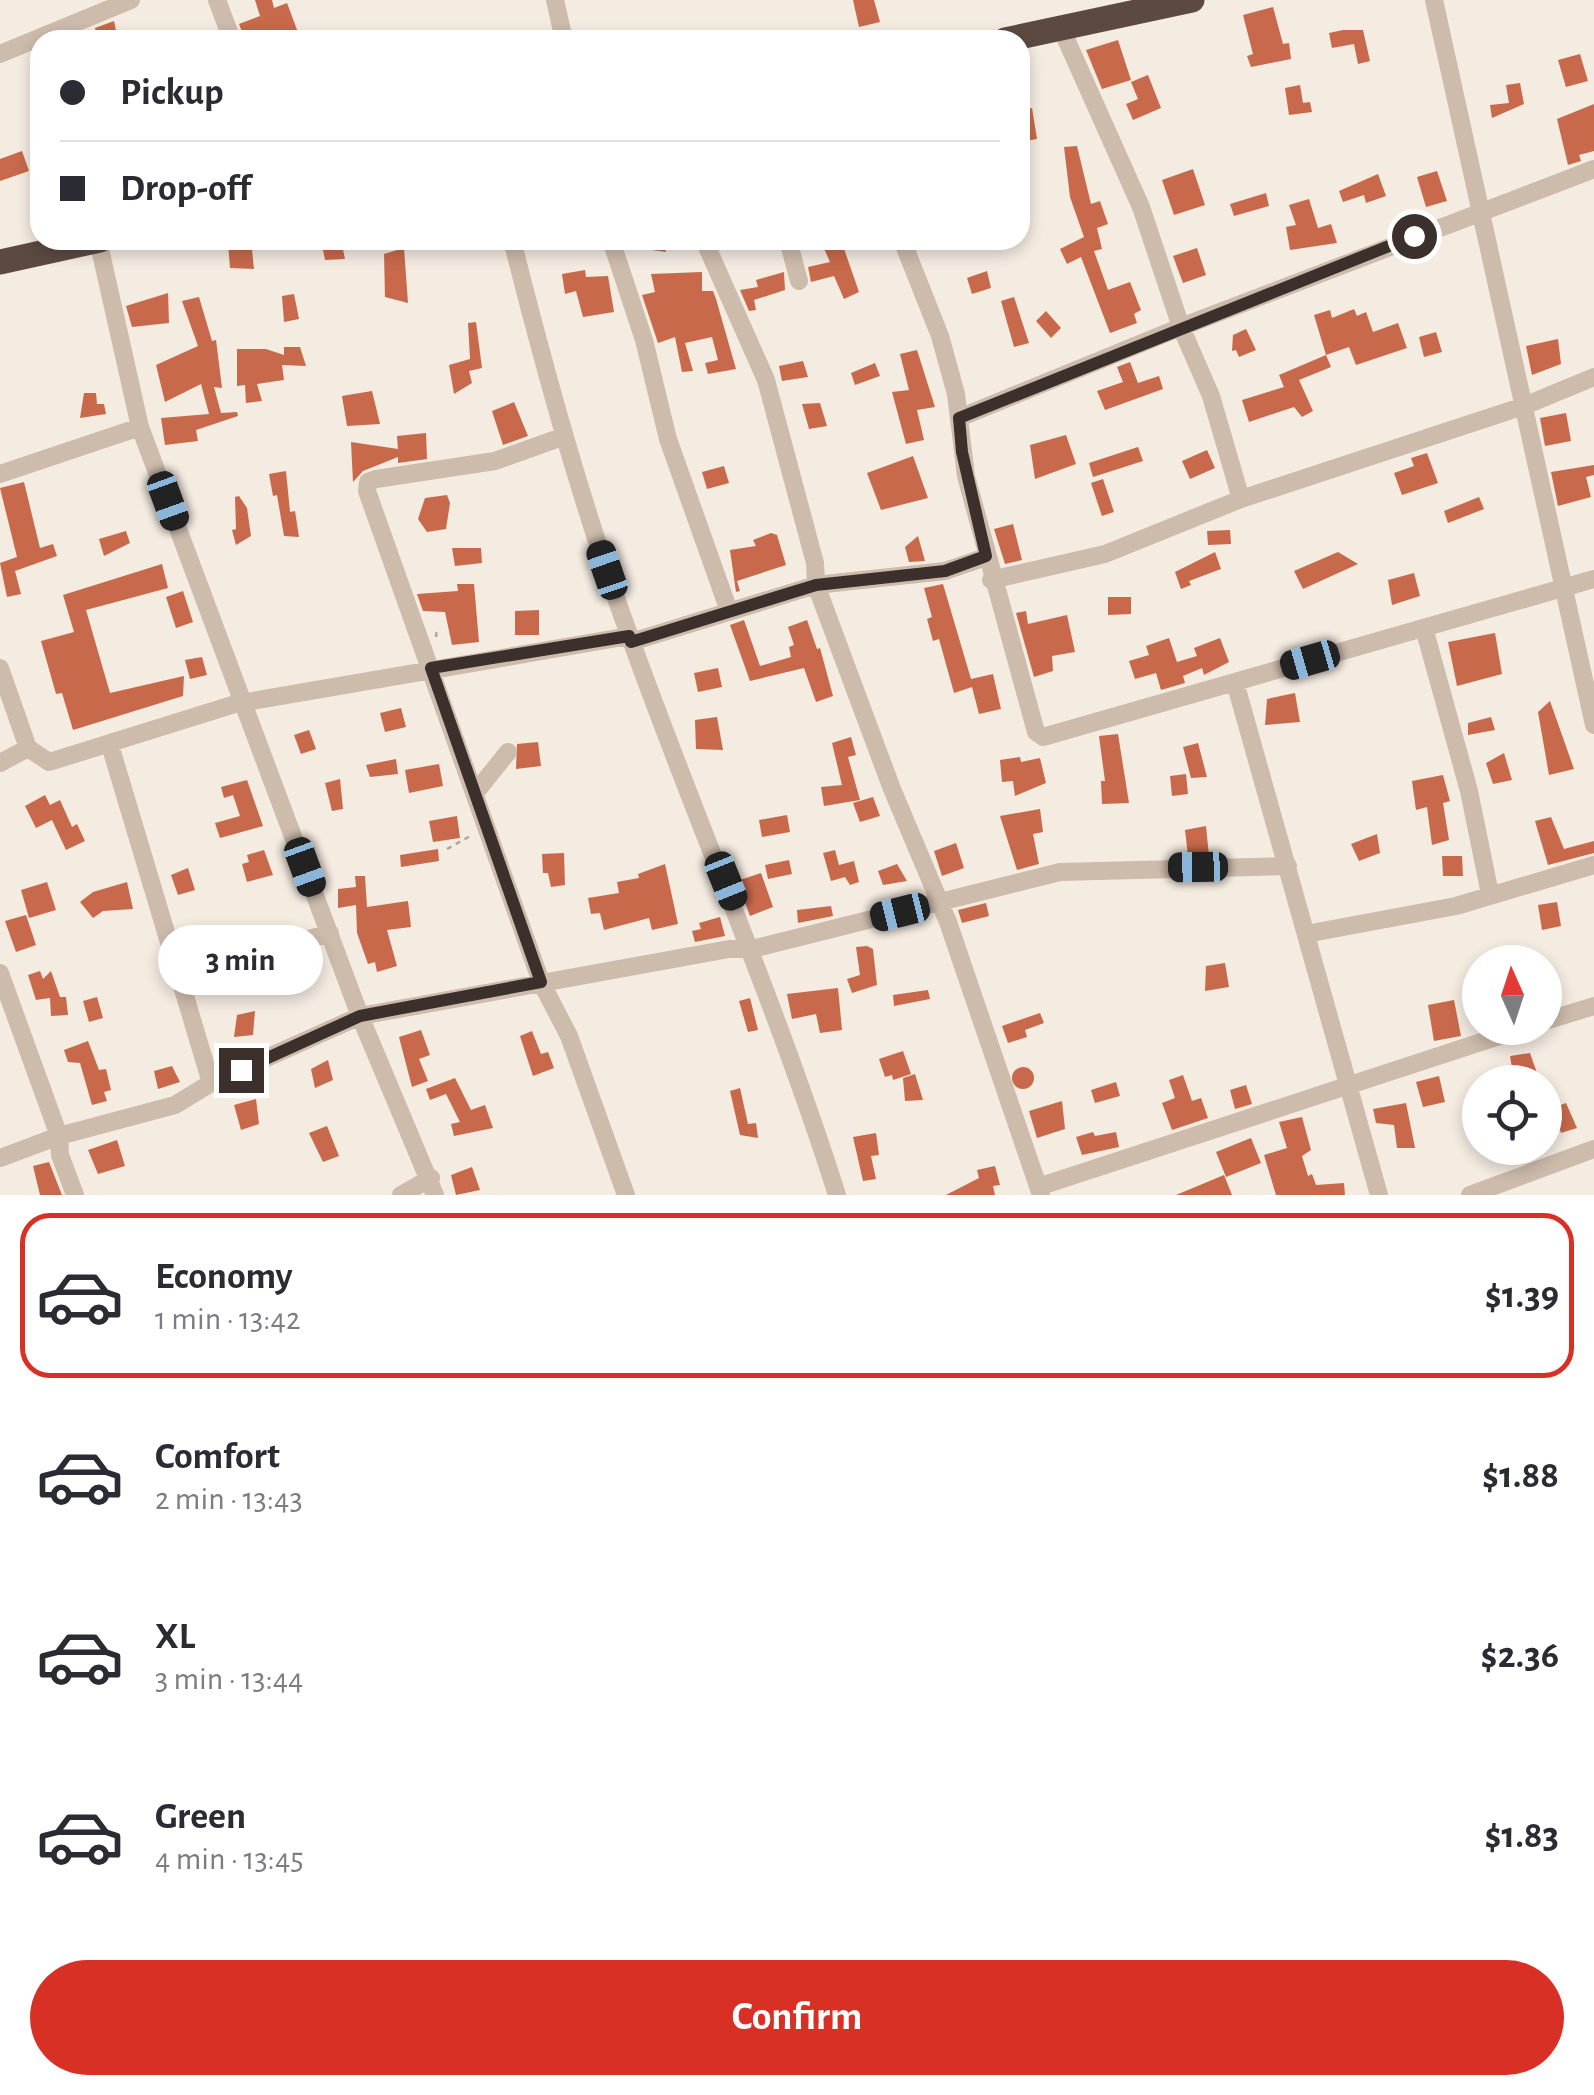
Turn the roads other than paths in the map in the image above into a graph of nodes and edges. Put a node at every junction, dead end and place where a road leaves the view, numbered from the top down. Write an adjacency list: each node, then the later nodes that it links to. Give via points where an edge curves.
1 (132, 0): 8 (street)
2 (217, 0): 9 (street)
3 (555, 0): 10 (street)
4 (1192, 0): 6 (highway)
5 (1434, 0): 15 (street)
6 (1130, 6): 7 (highway)
7 (1061, 28): 11 (highway); 25 (street, via 1141,207)
8 (59, 30)
9 (228, 30)
10 (562, 30)
11 (1030, 35)
12 (30, 42): 13 (street)
13 (0, 54)
14 (1594, 169): 15 (street)
15 (1480, 210): 25 (street); 27 (street)
16 (54, 250): 23 (highway)
17 (101, 250): 29 (street)
18 (515, 250): 30 (street)
19 (614, 250): 38 (street, via 668,439)
20 (708, 250): 36 (street, via 771,396)
21 (791, 250): 24 (street)
22 (906, 250): 28 (street, via 940,336)
23 (0, 262)
24 (799, 281)
25 (1181, 326): 28 (street); 32 (street, via 1211,396)
26 (1594, 377): 27 (street)
27 (1524, 406): 32 (street); 37 (street)
28 (959, 418): 33 (street)
29 (140, 427): 31 (street); 44 (street)
30 (562, 437): 40 (street); 42 (street, via 495,460 368,482)
31 (0, 474)
32 (1240, 499): 35 (street, via 1105,554)
33 (986, 556): 35 (street); 36 (street, via 945,571)
34 (1594, 579): 37 (street)
35 (991, 580): 43 (street, via 1036,732 1043,737)
36 (816, 585): 38 (street); 54 (street)
37 (1564, 591): 39 (street); 45 (street)
38 (730, 611): 40 (street)
39 (1424, 628): 43 (street); 53 (street, via 1470,791)
40 (630, 639): 42 (street); 57 (street)
41 (0, 668): 47 (street)
42 (431, 668): 44 (street); 50 (street)
43 (1235, 682): 52 (street)
44 (244, 702): 46 (street); 55 (street)
45 (1594, 725)
46 (110, 745): 47 (street, via 48,762); 59 (street)
47 (28, 748): 49 (street)
48 (508, 752): 50 (street)
49 (0, 763)
50 (474, 793): 60 (street)
51 (1594, 865): 53 (street)
52 (1288, 866): 54 (street, via 1078,870); 56 (street)
53 (1490, 894): 56 (street)
54 (937, 902): 57 (street); 71 (street)
55 (330, 933): 59 (street); 62 (street)
56 (1306, 934): 66 (street)
57 (752, 949): 60 (street); 75 (street)
58 (0, 973): 67 (street)
59 (181, 976): 65 (street)
60 (541, 982): 62 (street); 74 (street, via 569,1036)
61 (1594, 1006): 63 (street)
62 (360, 1016): 65 (street); 70 (street)
63 (1562, 1016)
64 (1470, 1045): 66 (street)
65 (211, 1083): 67 (street, via 175,1106)
66 (1345, 1084): 71 (street); 76 (street)
67 (60, 1136): 69 (street); 72 (street)
68 (1594, 1149): 77 (street)
69 (0, 1158)
70 (433, 1186): 73 (street)
71 (1040, 1191)
72 (75, 1195)
73 (402, 1195)
74 (626, 1195)
75 (838, 1195)
76 (1378, 1195)
77 (1470, 1195)

